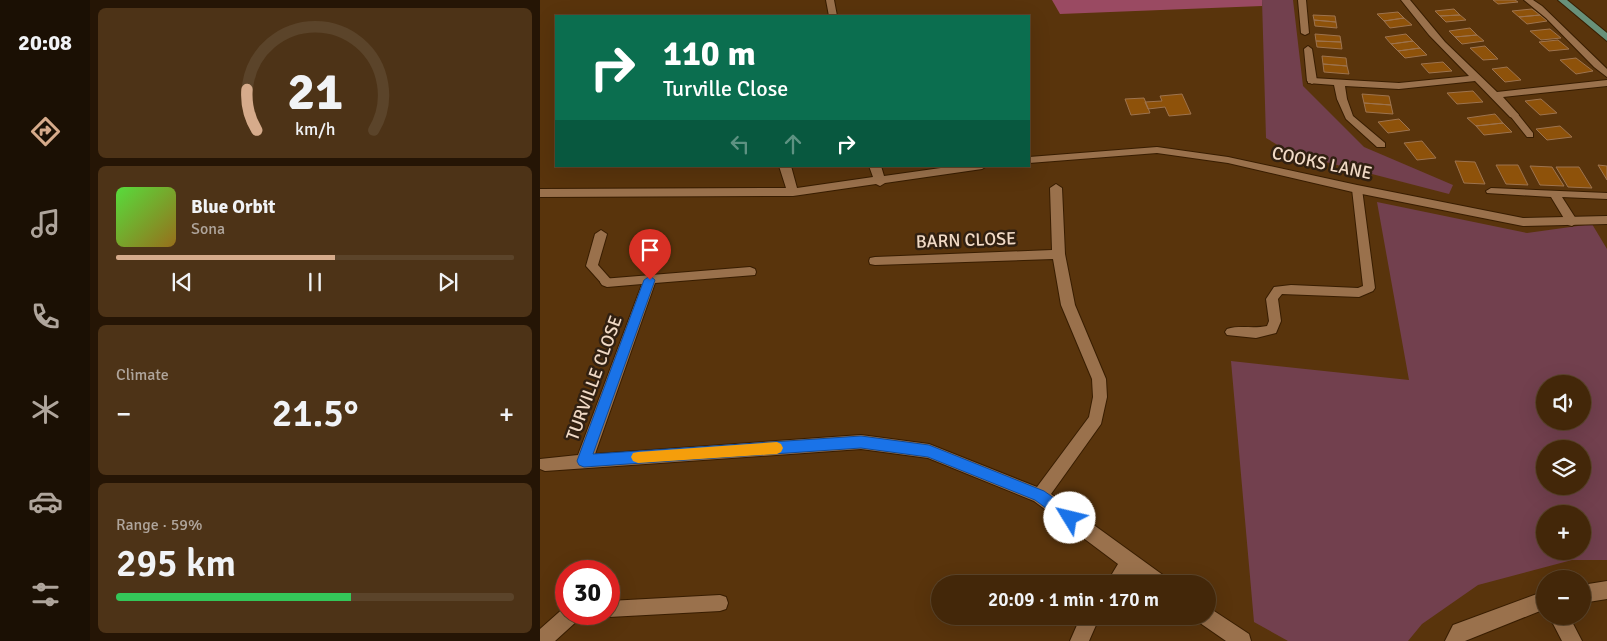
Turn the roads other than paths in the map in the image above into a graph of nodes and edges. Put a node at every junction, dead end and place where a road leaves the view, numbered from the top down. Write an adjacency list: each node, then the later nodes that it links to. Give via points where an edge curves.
1 (830, 0): 6 (street)
2 (1302, 0): 7 (lane)
3 (1405, 0): 11 (street)
4 (1528, 0): 10 (lane, via 1563,29)
5 (1562, 0): 8 (main road)
6 (833, 15)
7 (1305, 33)
8 (1607, 38)
9 (1308, 49): 12 (lane)
10 (1607, 74)
11 (1476, 78): 13 (street, via 1399,86); 15 (street)
12 (1312, 81): 13 (street)
13 (1339, 83): 16 (street)
14 (1607, 83): 15 (street)
15 (1496, 95): 17 (street)
16 (1342, 99): 19 (lane, via 1349,117)
17 (1514, 115): 18 (lane)
18 (1530, 135)
19 (1381, 144)
20 (1030, 160): 26 (street, COOKS LANE, via 1157,150 1228,160)
21 (785, 167): 28 (street)
22 (875, 167): 24 (street)
23 (976, 167): 24 (street)
24 (880, 182): 28 (street)
25 (1056, 188): 35 (street)
26 (1357, 189): 33 (street, COOKS LANE, via 1524,222); 40 (lane, via 1369,288 1359,292 1278,290 1272,299 1275,322 1272,330)
27 (1491, 191): 30 (lane)
28 (793, 192): 29 (street)
29 (540, 193)
30 (1554, 194): 31 (lane); 33 (lane)
31 (1607, 196)
32 (1607, 220): 33 (street, COOKS LANE)
33 (1572, 222)
34 (601, 234): 39 (lane, via 592,266)
35 (1059, 254): 36 (street, BARN CLOSE); 43 (street, via 1068,305 1099,379 1100,397 1096,419)
36 (875, 261)
37 (750, 272): 38 (street)
38 (650, 280): 39 (street); 41 (street, TURVILLE CLOSE)
39 (607, 282)
40 (1231, 332)
41 (584, 461): 42 (street); 43 (street, via 861,442 929,451)
42 (545, 464)
43 (1040, 496): 44 (street)
44 (1130, 562): 45 (street); 46 (street)
45 (1121, 575)
46 (1148, 575)
47 (1607, 590): 48 (street)
48 (1591, 593)
49 (720, 603): 51 (lane)
50 (1536, 603): 59 (street, via 1460,632)
51 (620, 608)
52 (1216, 622): 58 (street)
53 (558, 625): 56 (street)
54 (1087, 625): 57 (street)
55 (1563, 625): 60 (street)
56 (541, 640)
57 (1079, 641)
58 (1242, 641)
59 (1454, 641)
60 (1573, 641)

